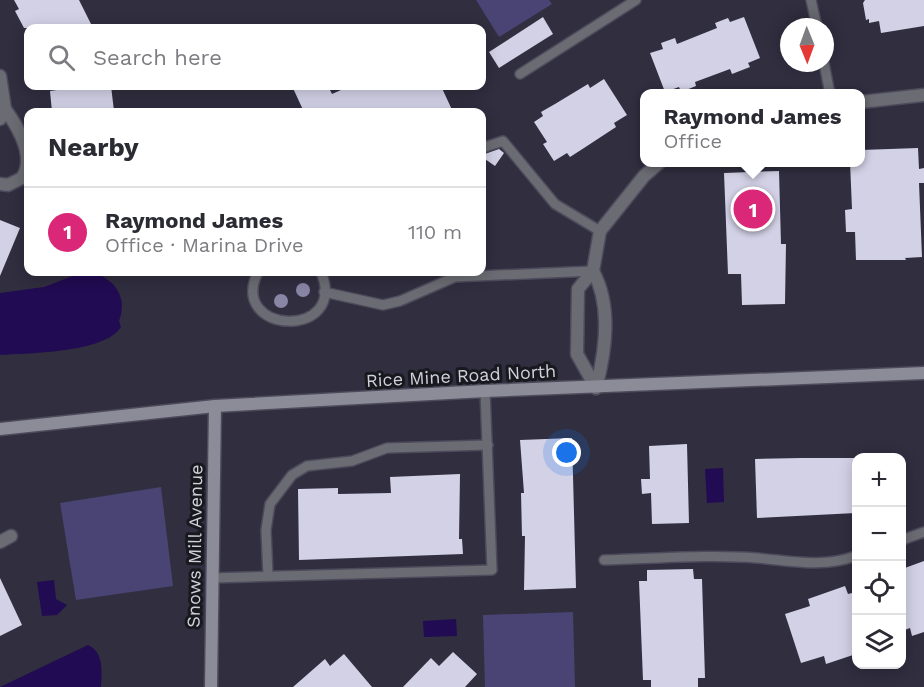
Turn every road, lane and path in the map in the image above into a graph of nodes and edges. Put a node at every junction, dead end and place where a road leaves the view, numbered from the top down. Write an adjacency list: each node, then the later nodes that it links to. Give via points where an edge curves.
1 (636, 0): 5 (lane)
2 (812, 0): 3 (lane)
3 (815, 18)
4 (826, 72): 7 (lane)
5 (520, 74)
6 (0, 76): 10 (street)
7 (829, 89)
8 (924, 94): 9 (street)
9 (865, 101)
10 (3, 114): 12 (street, via 19,129)
11 (486, 147): 16 (lane, via 503,141 555,204)
12 (24, 150)
13 (655, 167): 16 (street)
14 (24, 172): 15 (street, via 22,178 8,185)
15 (0, 184)
16 (600, 231): 17 (street)
17 (593, 271): 18 (lane); 24 (street, via 604,290 604,355); 24 (street, via 578,289 577,354)
18 (486, 273)
19 (257, 276): 22 (lane, via 254,285 259,307 276,321 298,322 308,318 322,301)
20 (322, 276): 22 (lane)
21 (451, 276): 22 (lane, via 383,305)
22 (324, 292)
23 (924, 373): 24 (main road, Rice Mine Road North)
24 (596, 388): 25 (main road, Rice Mine Road North)
25 (485, 391): 26 (main road, Rice Mine Road North); 28 (lane)
26 (215, 406): 27 (main road, Rice Mine Road North); 34 (main road, Snows Mill Avenue)
27 (0, 429)
28 (488, 445): 33 (lane, via 387,448 351,461 308,466 292,475 270,504 266,530); 33 (lane, via 492,570)
29 (924, 532): 30 (lane)
30 (906, 539)
31 (852, 557): 32 (lane, via 836,563 792,564 756,558)
32 (604, 560)
33 (268, 576): 34 (lane)
34 (212, 578): 35 (main road, Snows Mill Avenue)
35 (211, 687)

